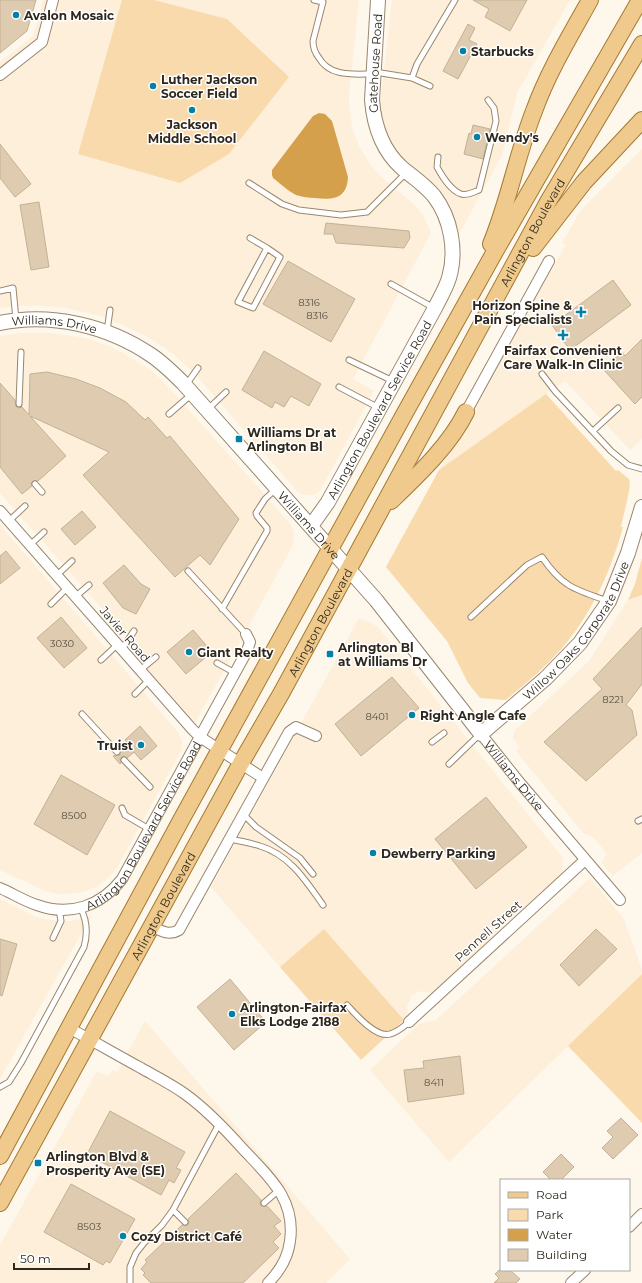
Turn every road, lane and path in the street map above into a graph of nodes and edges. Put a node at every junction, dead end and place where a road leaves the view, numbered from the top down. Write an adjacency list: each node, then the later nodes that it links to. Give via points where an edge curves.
1 (53, 0): 9 (street, via 42,42)
2 (314, 0): 8 (lane, via 323,2 313,47 323,65 337,73)
3 (378, 0): 8 (street, Gatehouse Road)
4 (455, 0): 10 (lane)
5 (590, 0): 29 (main road, via 542,89 497,229)
6 (640, 0): 29 (main road, Arlington Boulevard)
7 (642, 44): 25 (main road, Arlington Boulevard, via 549,200)
8 (372, 73): 10 (lane); 15 (street, Gatehouse Road, via 373,115 376,128 390,155)
9 (4, 75)
10 (412, 78): 11 (lane)
11 (430, 86)
12 (488, 100): 14 (lane, via 494,108 496,121 479,190 461,194 452,188 437,168)
13 (642, 120): 25 (main road, via 556,217)
14 (438, 157)
15 (407, 172): 16 (lane, via 367,212 341,215 299,210 282,204); 22 (street, Gatehouse Road, via 434,196 450,230 451,268)
16 (249, 183)
17 (250, 238): 18 (lane)
18 (267, 248): 18 (lane, via 238,302 252,308 280,257)
19 (549, 261): 42 (street)
20 (392, 284): 23 (lane)
21 (0, 291): 26 (lane, via 13,288)
22 (444, 291): 23 (street, Arlington Boulevard Service Road)
23 (435, 308): 34 (street, Arlington Boulevard Service Road)
24 (110, 310): 28 (lane)
25 (488, 316): 52 (main road, Arlington Boulevard)
26 (16, 320): 27 (street, Williams Drive); 28 (street, Williams Drive, via 65,321)
27 (0, 323)
28 (107, 332): 36 (street, Williams Drive, via 130,342 150,355 168,368)
29 (450, 333): 57 (main road, Arlington Boulevard)
30 (21, 352): 38 (lane)
31 (349, 360): 34 (lane)
32 (198, 368): 36 (lane)
33 (542, 374): 44 (lane)
34 (394, 382): 39 (street, Arlington Boulevard Service Road)
35 (339, 387): 39 (lane)
36 (190, 390): 41 (street, Williams Drive); 43 (lane)
37 (226, 392): 41 (lane)
38 (19, 404)
39 (380, 408): 54 (street, Arlington Boulevard Service Road, via 328,502)
40 (618, 408): 44 (lane)
41 (208, 410): 47 (street, Williams Drive)
42 (466, 412): 52 (main road, via 454,434)
43 (169, 414)
44 (593, 431): 45 (lane, via 628,465)
45 (642, 469)
46 (34, 484): 48 (lane)
47 (276, 489): 54 (street, Williams Drive); 67 (lane, via 265,499 256,513 267,531)
48 (42, 492)
49 (25, 506): 53 (lane)
50 (642, 507): 65 (street, Willow Oaks Corporate Drive, via 628,554)
51 (0, 511): 53 (street, Javier Road)
52 (380, 512): 59 (main road, Arlington Boulevard)
53 (9, 521): 56 (street, Javier Road)
54 (311, 526): 57 (street, Williams Drive)
55 (44, 532): 56 (lane)
56 (30, 545): 61 (street, Javier Road)
57 (331, 548): 59 (street, Williams Drive); 85 (main road, Arlington Boulevard)
58 (72, 561): 61 (lane)
59 (348, 569): 81 (street, Williams Drive, via 376,600); 88 (main road, Arlington Boulevard)
60 (188, 571): 67 (lane)
61 (56, 576): 63 (street, Javier Road)
62 (89, 585): 64 (lane)
63 (67, 588): 64 (street, Javier Road); 66 (lane)
64 (75, 597): 71 (street, Javier Road)
65 (609, 601): 68 (lane, via 562,582 542,557 527,565); 81 (street, Willow Oaks Corporate Drive, via 571,653)
66 (50, 604)
67 (222, 609): 70 (lane)
68 (471, 617)
69 (134, 631): 71 (lane)
70 (246, 634): 76 (street, Arlington Boulevard Service Road, via 249,646)
71 (119, 647): 73 (lane); 75 (street, Javier Road)
72 (156, 656): 75 (lane)
73 (101, 660)
74 (216, 663): 76 (lane)
75 (139, 671): 77 (street, Javier Road)
76 (235, 673): 83 (street, Arlington Boulevard Service Road)
77 (148, 681): 78 (lane); 83 (street, Javier Road)
78 (135, 694)
79 (82, 714): 86 (lane)
80 (444, 733): 84 (lane)
81 (481, 734): 89 (lane); 96 (street, Williams Drive)
82 (316, 736): 90 (street, via 300,728 293,728)
83 (200, 737): 85 (street, Javier Road); 94 (street, Arlington Boulevard Service Road)
84 (432, 742)
85 (220, 750): 88 (street, Javier Road); 107 (main road, Arlington Boulevard)
86 (117, 752)
87 (124, 760): 91 (lane)
88 (241, 763): 90 (street, Javier Road); 103 (main road, Arlington Boulevard)
89 (449, 764)
90 (263, 778): 93 (street)
91 (150, 787)
92 (122, 808): 94 (lane, via 125,815)
93 (243, 814): 95 (street); 97 (lane, via 256,827 300,858)
94 (149, 829): 101 (street, Arlington Boulevard Service Road, via 114,889)
95 (230, 839): 100 (lane, via 262,846 284,857 298,870); 103 (street, via 179,930 167,933)
96 (585, 860): 99 (street, Williams Drive); 106 (street, Pennell Street)
97 (313, 874)
98 (0, 888): 102 (street, via 36,905)
99 (620, 900)
100 (323, 904)
101 (81, 909): 102 (street); 109 (lane, via 87,936 84,947 21,1063 9,1082)
102 (59, 910): 104 (lane, via 60,921)
103 (151, 926): 108 (main road, Arlington Boulevard)
104 (52, 938)
105 (347, 1005): 106 (lane, via 377,1032 389,1035 399,1031)
106 (409, 1022)
107 (69, 1028): 108 (street); 111 (main road, Arlington Boulevard)
108 (89, 1039): 110 (street, via 186,1094); 113 (main road, Arlington Boulevard)
109 (0, 1087)
110 (219, 1124): 112 (street); 115 (lane)
111 (0, 1156)
112 (279, 1190): 114 (lane); 121 (street, via 288,1208 291,1235 284,1262)
113 (0, 1203)
114 (264, 1203)
115 (173, 1210): 117 (lane); 120 (lane, via 136,1252 130,1267)
116 (642, 1214): 118 (street)
117 (185, 1222)
118 (630, 1226)
119 (584, 1271): 122 (street)
120 (130, 1283)
121 (268, 1283)
122 (571, 1283)

